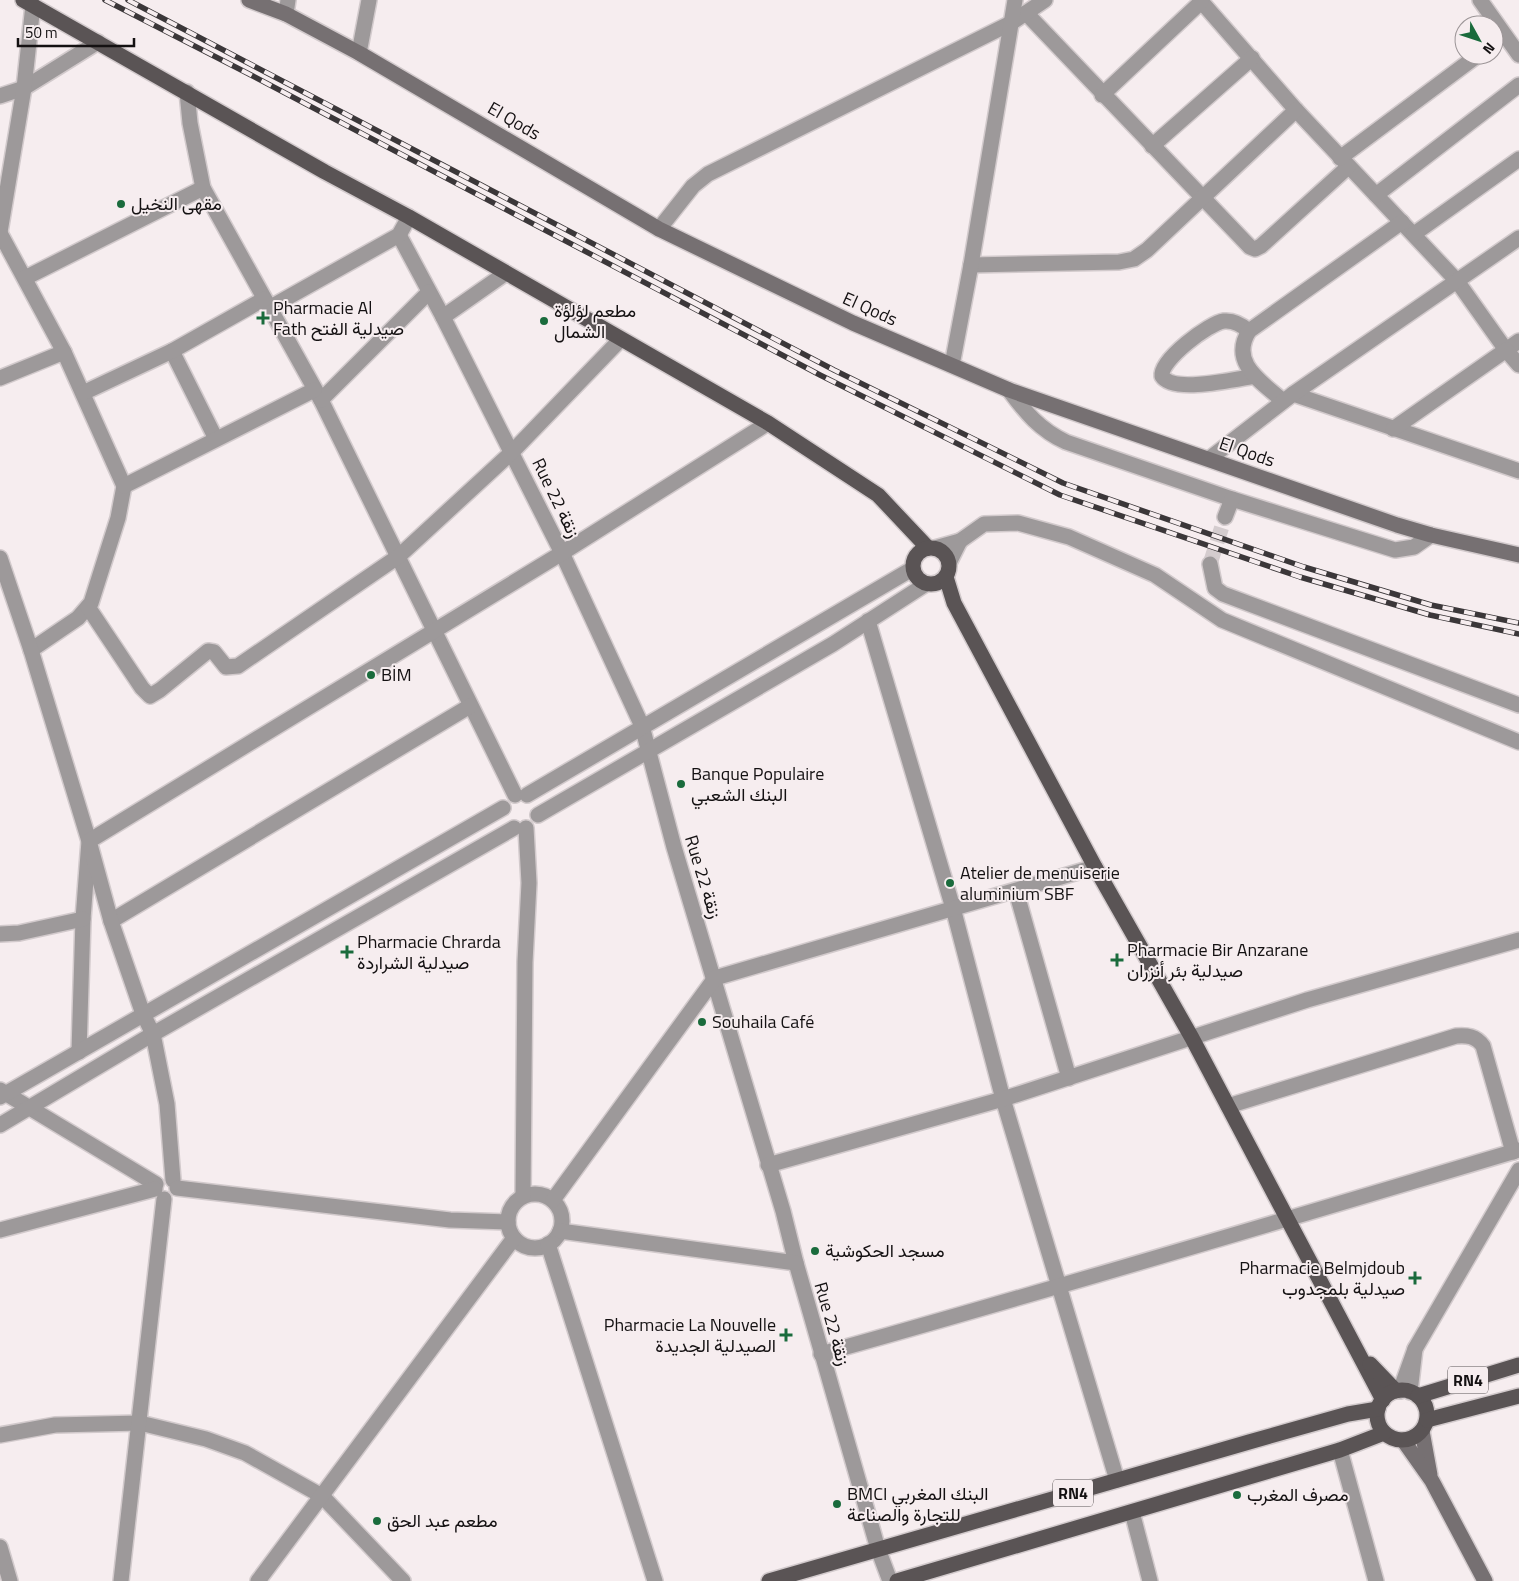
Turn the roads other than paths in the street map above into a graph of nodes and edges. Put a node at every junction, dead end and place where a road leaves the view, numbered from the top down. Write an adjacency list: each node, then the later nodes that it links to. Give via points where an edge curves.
1 (249, 0): 8 (street, El Qods)
2 (369, 0): 14 (street)
3 (1015, 0): 11 (street)
4 (1045, 0): 9 (street)
5 (1480, 0): 10 (street)
6 (1201, 1): 16 (street); 21 (street)
7 (28, 2): 12 (main road); 19 (street)
8 (287, 7): 14 (street, El Qods)
9 (1026, 13): 11 (street); 21 (street)
10 (1487, 15)
11 (1011, 23): 32 (street, via 708,174 693,186); 37 (street)
12 (98, 42): 19 (street); 20 (main road)
13 (1504, 43): 15 (street)
14 (359, 53): 32 (street, El Qods)
15 (1519, 55)
16 (1252, 58): 23 (street); 24 (street)
17 (1465, 65): 26 (street)
18 (1519, 85): 28 (street)
19 (24, 88): 22 (street); 33 (street)
20 (187, 92): 27 (street); 30 (main road)
21 (1102, 95): 24 (street)
22 (0, 96)
23 (1296, 110): 26 (street); 29 (street)
24 (1152, 146): 29 (street)
25 (1519, 159): 34 (street)
26 (1344, 162): 28 (street); 29 (street, via 1256,249 1250,247)
27 (203, 188): 39 (street); 42 (street)
28 (1376, 195): 31 (street)
29 (1202, 197): 37 (street, via 1134,259)
30 (409, 217): 35 (street); 38 (main road)
31 (1402, 222): 34 (street); 44 (street)
32 (659, 229): 49 (street, El Qods, via 853,323)
33 (0, 232): 39 (street)
34 (1414, 234): 40 (street)
35 (399, 235): 41 (street, Rue 22 زنقة); 42 (street)
36 (1519, 238): 40 (street)
37 (971, 265): 49 (street)
38 (506, 273): 43 (street); 45 (main road)
39 (26, 278): 48 (street)
40 (1457, 281): 46 (street); 56 (street)
41 (429, 292): 43 (street, Rue 22 زنقة); 55 (street)
42 (267, 304): 47 (street); 55 (street)
43 (443, 317): 60 (street, Rue 22 زنقة)
44 (1249, 331): 51 (street, via 1241,348 1244,361); 51 (street, via 1234,322 1216,324 1195,337 1165,364 1162,376 1171,383 1198,384)
45 (620, 340): 57 (main road); 60 (street)
46 (1513, 345): 50 (street); 58 (street)
47 (172, 350): 54 (street); 59 (street)
48 (64, 352): 52 (street); 54 (street)
49 (952, 365): 53 (street, El Qods)
50 (1519, 365)
51 (1255, 376): 56 (street)
52 (0, 378)
53 (1009, 390): 61 (street, El Qods); 64 (street, via 1037,424 1056,438)
54 (84, 393): 63 (street)
55 (318, 395): 59 (street); 71 (street)
56 (1288, 397): 58 (street); 61 (street)
57 (768, 423): 68 (street); 70 (main road, via 878,495 902,520)
58 (1393, 429): 62 (street)
59 (216, 439): 63 (street)
60 (512, 452): 68 (street, Rue 22 زنقة); 71 (street)
61 (1210, 459): 66 (street, El Qods)
62 (1519, 471)
63 (124, 486): 75 (street, via 118,518)
64 (1232, 499): 65 (street); 66 (street, via 1395,550 1414,547)
65 (1225, 516)
66 (1430, 535): 69 (street, El Qods)
67 (960, 541): 70 (street); 74 (street); 82 (street, via 984,524 1018,523 1069,537 1155,575 1222,620)
68 (562, 553): 77 (street); 81 (street, Rue 22 زنقة)
69 (1519, 554)
70 (922, 555): 74 (main road, via 915,576); 74 (main road, via 946,556); 81 (street)
71 (399, 556): 75 (street, via 238,666 226,667 214,652 208,651 152,696 147,694); 77 (street)
72 (0, 558): 78 (street)
73 (1210, 564): 79 (street, via 1214,588 1224,594)
74 (939, 577): 76 (street); 89 (main road)
75 (88, 607): 78 (street, via 78,618)
76 (868, 621): 83 (street); 91 (street)
77 (435, 630): 80 (street); 88 (street)
78 (31, 650): 88 (street)
79 (1519, 705)
80 (470, 706): 84 (street); 93 (street)
81 (642, 726): 83 (street, Rue 22 زنقة); 84 (street)
82 (1519, 742)
83 (648, 750): 86 (street); 96 (street, Rue 22 زنقة)
84 (521, 795): 85 (street, via 505,802); 86 (street, via 536,803)
85 (503, 808): 87 (street, via 505,820); 97 (street)
86 (538, 815): 87 (street, via 536,821)
87 (520, 828): 98 (street); 112 (street, via 529,884)
88 (89, 841): 92 (street); 93 (street)
89 (1095, 867): 90 (street); 99 (main road)
90 (1016, 891): 91 (street); 101 (street)
91 (953, 908): 96 (street); 103 (street)
92 (83, 919): 94 (street); 100 (street)
93 (111, 921): 97 (street)
94 (0, 934)
95 (1519, 940): 99 (street, via 1307,1000)
96 (715, 978): 108 (street, Rue 22 زنقة); 113 (street)
97 (143, 1014): 98 (street); 100 (street)
98 (153, 1034): 105 (street); 110 (street, via 168,1104)
99 (1192, 1038): 101 (street); 104 (main road)
100 (80, 1052): 102 (street)
101 (1069, 1078): 103 (street)
102 (2, 1094): 105 (street)
103 (1004, 1099): 108 (street); 121 (street)
104 (1228, 1106): 107 (street, via 1465,1035 1483,1046); 114 (main road)
105 (31, 1107): 106 (street); 111 (street)
106 (0, 1124)
107 (1516, 1151): 114 (street)
108 (768, 1165): 120 (street, Rue 22 زنقة)
109 (1519, 1170): 125 (street, via 1414,1349)
110 (175, 1184): 111 (street, via 173,1197); 115 (street, via 450,1220)
111 (158, 1191): 116 (street); 128 (street)
112 (523, 1196): 113 (street, via 539,1194); 115 (street, via 512,1207)
113 (553, 1200): 117 (street, via 562,1214)
114 (1287, 1217): 121 (street); 122 (main road)
115 (508, 1222): 118 (street)
116 (0, 1230)
117 (560, 1231): 119 (street); 120 (street)
118 (514, 1238): 119 (street, via 530,1247); 136 (street)
119 (548, 1244): 144 (street)
120 (796, 1263): 123 (street, Rue 22 زنقة)
121 (1060, 1287): 123 (street); 134 (street)
122 (1356, 1350): 125 (main road); 127 (main road)
123 (821, 1354): 139 (street, Rue 22 زنقة)
124 (1519, 1365): 125 (main road, RN4)
125 (1406, 1392): 127 (main road, RN4); 129 (main road, RN4, via 1424,1402)
126 (1519, 1396): 129 (main road, RN4)
127 (1381, 1404): 130 (main road, via 1377,1418); 134 (main road, RN4)
128 (140, 1423): 131 (street, via 55,1425); 136 (street, via 206,1439 245,1453); 141 (street)
129 (1424, 1426): 132 (main road, RN4, via 1410,1439); 135 (street)
130 (1384, 1433): 132 (main road); 133 (main road, RN4)
131 (0, 1435)
132 (1403, 1440): 135 (street)
133 (1340, 1450): 137 (main road, RN4); 149 (street)
134 (1117, 1480): 139 (main road, RN4)
135 (1432, 1482): 150 (street)
136 (322, 1496): 142 (street); 143 (street)
137 (1132, 1512): 147 (main road, RN4); 148 (street)
138 (0, 1547): 140 (street)
139 (878, 1549): 145 (main road, RN4); 146 (street, Rue 22 زنقة)
140 (10, 1581)
141 (121, 1581)
142 (258, 1581)
143 (403, 1581)
144 (655, 1581)
145 (769, 1581)
146 (890, 1581)
147 (897, 1581)
148 (1150, 1581)
149 (1376, 1581)
150 (1485, 1581)

